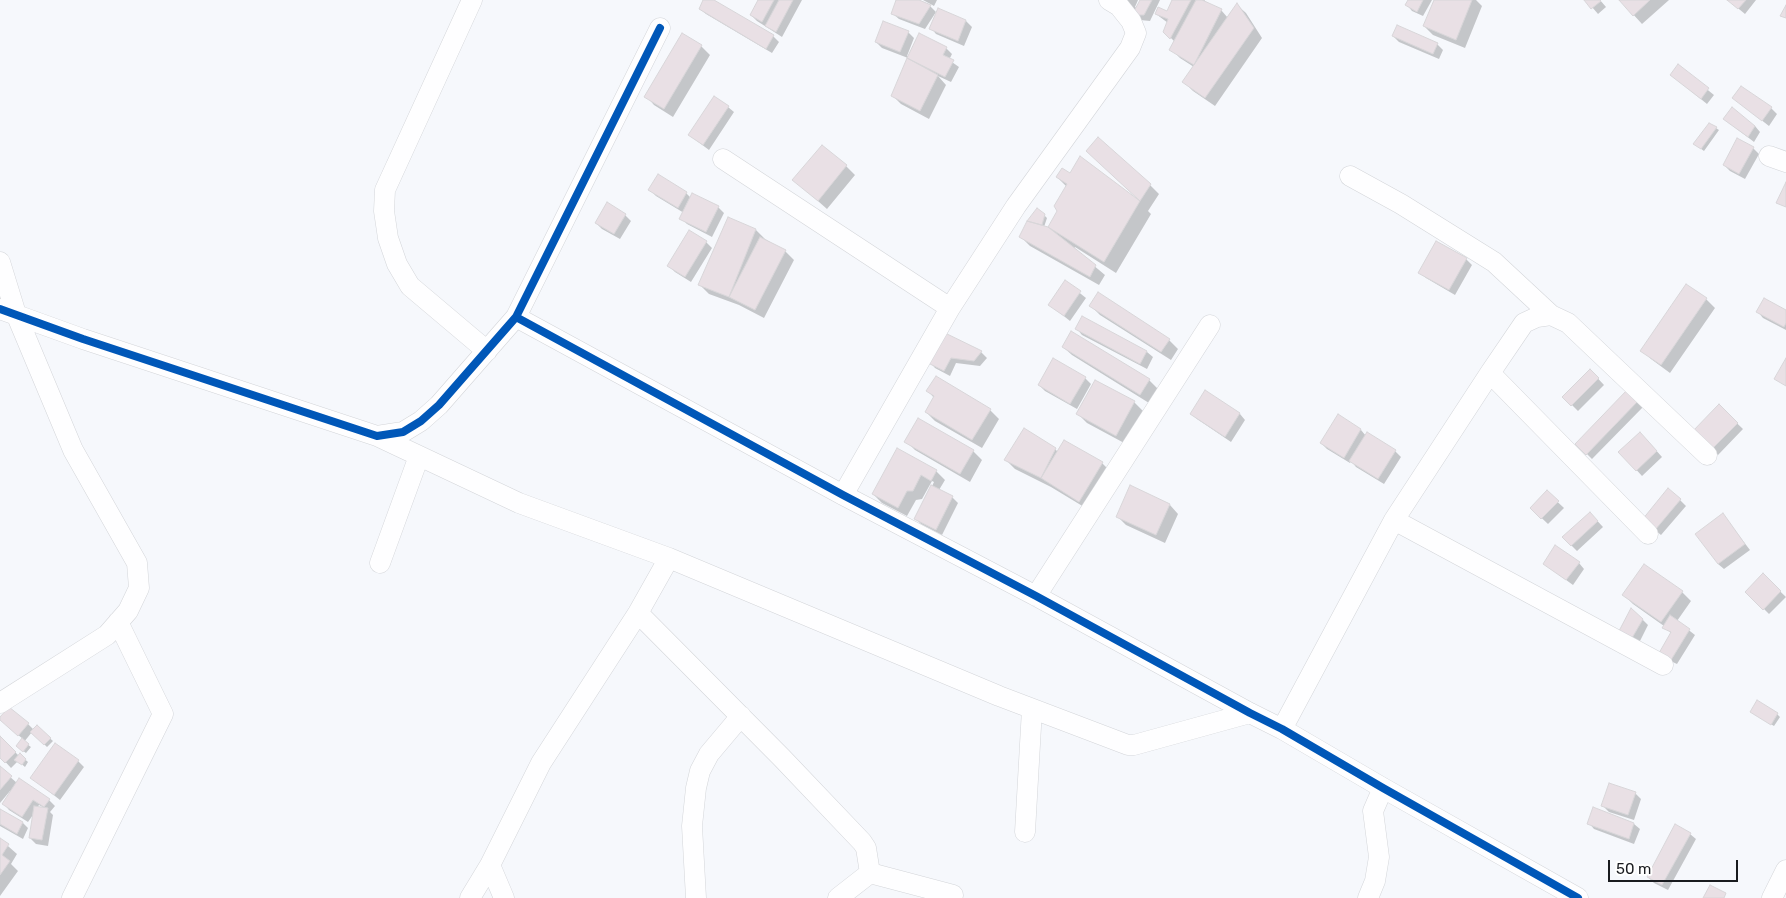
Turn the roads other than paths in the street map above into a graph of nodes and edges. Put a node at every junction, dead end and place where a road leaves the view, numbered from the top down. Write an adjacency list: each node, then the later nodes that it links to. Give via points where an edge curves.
1 (472, 0): 12 (street, via 385,190 384,211 388,238 397,264 410,286)
2 (1110, 0): 7 (street, via 1130,21 1136,33 1130,48 1016,206)
3 (660, 28): 10 (street)
4 (723, 159): 7 (street)
5 (1350, 176): 9 (street, via 1494,262)
6 (0, 262): 8 (street)
7 (950, 308): 17 (street)
8 (8, 311): 14 (street); 24 (street, via 73,450 137,563 139,588 128,611)
9 (1551, 315): 13 (street, via 1524,323); 15 (street, via 1568,323)
10 (516, 317): 12 (street); 17 (street)
11 (1210, 325): 22 (street)
12 (487, 351): 14 (street, via 439,406 421,421 403,432)
13 (1490, 373): 18 (street); 19 (street)
14 (377, 436): 16 (street)
15 (1707, 455)
16 (419, 456): 20 (street, via 519,504); 21 (street)
17 (843, 495): 22 (street)
18 (1394, 520): 25 (street); 30 (street)
19 (1648, 534)
20 (669, 558): 23 (street); 27 (street)
21 (380, 563)
22 (1036, 596): 28 (street)
23 (638, 613): 29 (street); 33 (street, via 541,763)
24 (118, 622): 26 (street, via 106,635); 37 (street, via 163,714)
25 (1664, 665)
26 (0, 703)
27 (1032, 709): 28 (street, via 1128,745); 32 (street)
28 (1250, 713): 30 (street)
29 (741, 716): 35 (street, via 862,842); 40 (street, via 708,754 700,771 692,826)
30 (1282, 729): 31 (street)
31 (1383, 788): 42 (street, via 1373,811 1379,857 1376,881); 43 (street)
32 (1025, 832)
33 (490, 865): 38 (street); 39 (street)
34 (1786, 870): 44 (street)
35 (870, 873): 36 (street); 41 (street)
36 (953, 895)
37 (72, 898)
38 (470, 898)
39 (504, 898)
40 (696, 898)
41 (838, 898)
42 (1368, 898)
43 (1578, 898)
44 (1772, 898)

